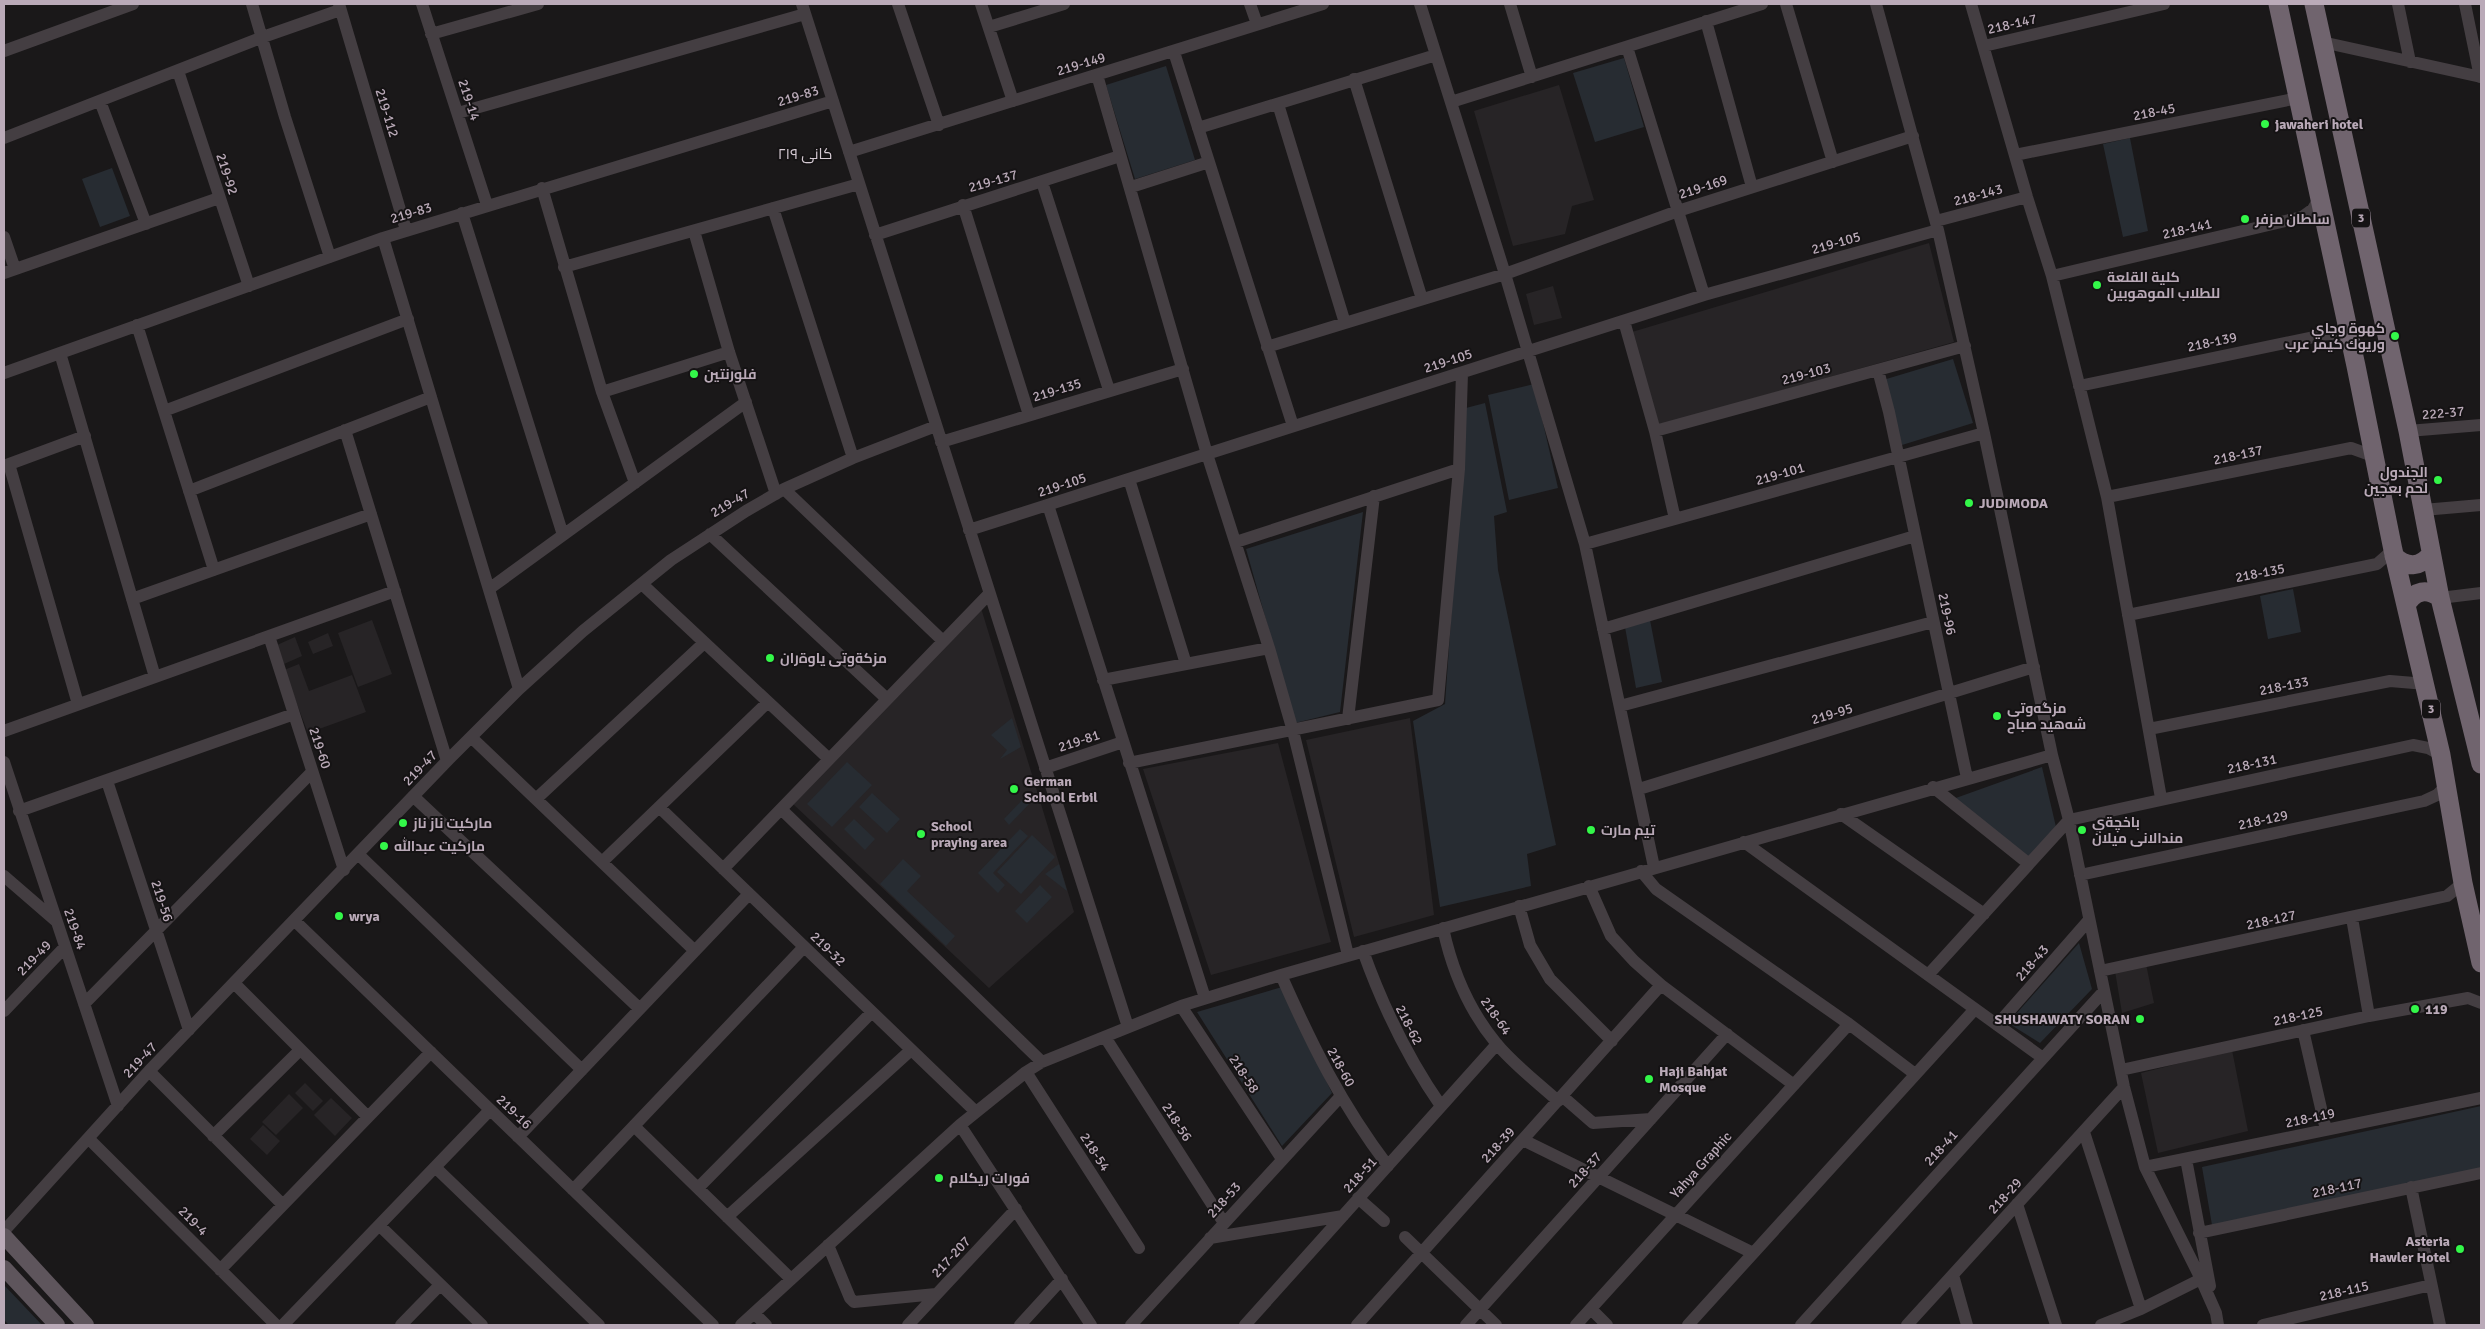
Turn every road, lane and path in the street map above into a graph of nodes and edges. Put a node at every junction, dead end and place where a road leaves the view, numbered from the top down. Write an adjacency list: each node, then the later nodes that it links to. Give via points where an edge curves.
1 (133, 4): 31 (street)
2 (252, 4): 27 (street)
3 (422, 4): 26 (street, 219-14)
4 (538, 4): 26 (street)
5 (898, 4): 47 (street)
6 (981, 4): 25 (street)
7 (1064, 4): 25 (street)
8 (1250, 4): 24 (street)
9 (1323, 4): 24 (street, 219-149)
10 (1420, 4): 33 (street)
11 (1510, 4): 37 (street)
12 (1762, 4): 23 (street)
13 (1786, 4): 55 (street)
14 (1876, 4): 49 (street)
15 (1971, 4): 29 (street)
16 (2164, 4): 29 (street, 218-147)
17 (2278, 4): 40 (highway, 3)
18 (2314, 4): 28 (highway, 3)
19 (2398, 4): 34 (street)
20 (2465, 4): 38 (street)
21 (340, 7): 27 (street); 71 (street, 219-112)
22 (803, 9): 43 (street); 46 (street)
23 (1706, 21): 30 (street); 59 (street)
24 (1257, 24): 32 (street, 219-149)
25 (989, 27): 42 (street)
26 (431, 34): 46 (street, 219-14)
27 (263, 37): 35 (street); 76 (street)
28 (2322, 42): 34 (street); 110 (highway, 3)
29 (1984, 46): 53 (street)
30 (1626, 47): 37 (street); 67 (street)
31 (4, 51)
32 (1174, 52): 36 (street, 219-149); 48 (street)
33 (1436, 55): 39 (street); 44 (street)
34 (2410, 62): 38 (street)
35 (178, 71): 41 (street); 63 (street, 219-92)
36 (1097, 75): 42 (street, 219-149); 52 (street)
37 (1532, 77): 44 (street)
38 (2480, 77)
39 (1354, 79): 45 (street); 83 (street)
40 (2298, 98): 53 (street, 218-45); 62 (highway, 3)
41 (100, 101): 50 (street); 69 (street)
42 (1013, 101): 47 (street, 219-149)
43 (832, 102): 51 (street); 60 (street, 219-83)
44 (1451, 102): 79 (street)
45 (1278, 104): 48 (street); 86 (street)
46 (458, 113): 64 (street, 219-14)
47 (939, 125): 51 (street, 219-149)
48 (1198, 128): 54 (street)
49 (1914, 136): 55 (street, 219-169); 70 (street)
50 (4, 138)
51 (849, 152): 57 (street)
52 (1120, 156): 56 (street, 219-137); 58 (street)
53 (2015, 156): 61 (street)
54 (1209, 162): 58 (street); 89 (street)
55 (1833, 162): 59 (street, 219-169)
56 (1042, 182): 65 (street, 219-137); 99 (street)
57 (859, 184): 66 (street); 73 (street)
58 (1131, 187): 94 (street)
59 (1752, 187): 67 (street, 219-169)
60 (542, 188): 64 (street, 219-83); 77 (street)
61 (2026, 197): 70 (street, 218-143); 80 (street)
62 (2320, 197): 80 (street, 218-141, via 2302,218); 88 (highway, 3)
63 (219, 198): 69 (street); 81 (street, 219-92)
64 (488, 205): 68 (street, 219-83)
65 (963, 205): 73 (street, 219-137); 104 (street)
66 (772, 208): 72 (street); 117 (street)
67 (1678, 211): 79 (street, 219-169); 82 (street)
68 (462, 213): 71 (street, 219-83); 133 (street)
69 (146, 224): 78 (street)
70 (1937, 226): 82 (street, 219-105); 90 (street)
71 (406, 230): 75 (street, 219-83)
72 (694, 231): 77 (street); 91 (street)
73 (875, 235): 106 (street)
74 (4, 237): 78 (street)
75 (383, 238): 76 (street, 219-83); 84 (street)
76 (330, 257): 81 (street, 219-83)
77 (564, 267): 100 (street)
78 (9, 271)
79 (1505, 274): 83 (street, 219-169); 92 (street)
80 (2052, 276): 98 (street)
81 (248, 286): 87 (street, 219-83)
82 (1704, 296): 85 (street, 219-105)
83 (1422, 300): 86 (street, 219-169)
84 (408, 320): 101 (street); 103 (street)
85 (1624, 321): 92 (street, 219-105); 109 (street)
86 (1345, 323): 89 (street, 219-169)
87 (137, 326): 93 (street, 219-83); 103 (street)
88 (2351, 342): 98 (street, 218-139, via 2328,334); 115 (highway, 3)
89 (1267, 346): 107 (street)
90 (1965, 346): 95 (street, 219-103); 111 (street)
91 (729, 352): 100 (street); 102 (street)
92 (1528, 352): 97 (street, 219-105); 136 (street)
93 (60, 353): 96 (street, 219-83); 112 (street)
94 (1183, 369): 99 (street, 219-135); 114 (street)
95 (1878, 370): 109 (street, 219-103); 116 (street, 219-96)
96 (4, 373)
97 (1462, 373): 107 (street, 219-105); 119 (street)
98 (2079, 386): 125 (street)
99 (1109, 390): 104 (street, 219-135)
100 (602, 392): 121 (street)
101 (431, 397): 108 (street); 141 (street)
102 (746, 402): 121 (street); 123 (street)
103 (164, 411): 122 (street)
104 (1029, 415): 113 (street, 219-135)
105 (2481, 424): 110 (street, 222-37)
106 (936, 426): 113 (street); 117 (street, 219-47)
107 (1293, 426): 114 (street, 219-105)
108 (345, 430): 122 (street); 129 (street)
109 (1655, 431): 130 (street)
110 (2408, 431): 128 (highway, 3)
111 (1984, 433): 116 (street, 219-101); 156 (street)
112 (84, 436): 118 (street); 146 (street)
113 (941, 442): 131 (street)
114 (1207, 454): 120 (street, 219-105); 135 (street)
115 (2374, 456): 125 (street, 218-137, via 2351,448); 137 (highway, 3)
116 (1898, 457): 130 (street, 219-101); 134 (street, 219-96)
117 (853, 458): 123 (street, 219-47)
118 (7, 465): 164 (street)
119 (1459, 470): 124 (street); 167 (street, via 1438,700)
120 (1129, 479): 126 (street, 219-105); 155 (street)
121 (635, 483): 133 (street)
122 (190, 491): 139 (street)
123 (780, 491): 132 (street, 219-47); 152 (street)
124 (1374, 496): 135 (street); 167 (street)
125 (2107, 497): 148 (street)
126 (1048, 505): 131 (street, 219-105); 158 (street)
127 (2481, 505): 128 (street)
128 (2423, 510): 138 (highway, 3)
129 (371, 514): 139 (street); 142 (street)
130 (1675, 519): 136 (street, 219-101)
131 (969, 530): 144 (street)
132 (710, 534): 140 (street, 219-47); 162 (street)
133 (563, 535): 141 (street)
134 (1915, 536): 149 (street, 219-96); 150 (street)
135 (1236, 542): 154 (street)
136 (1585, 544): 150 (street)
137 (2394, 553): 138 (highway, via 2400,562 2418,565); 147 (highway, 3); 148 (street, 218-135, via 2377,564)
138 (2431, 554): 145 (highway, 3)
139 (214, 570): 146 (street)
140 (642, 584): 153 (street); 160 (street, 219-47)
141 (489, 589): 160 (street)
142 (395, 592): 151 (street); 176 (street)
143 (2481, 593): 145 (street)
144 (989, 594): 152 (street); 180 (street)
145 (2440, 598): 147 (highway, via 2425,591 2417,593); 179 (highway, 3)
146 (132, 599): 157 (street)
147 (2406, 605): 159 (highway, 3)
148 (2128, 615): 168 (street)
149 (1933, 622): 161 (street, 219-96); 165 (street)
150 (1603, 629): 165 (street)
151 (268, 636): 157 (street); 166 (street, 219-60)
152 (943, 641): 162 (street)
153 (704, 643): 163 (street); 191 (street)
154 (1269, 648): 155 (street); 170 (street)
155 (1186, 664): 158 (street)
156 (2034, 667): 161 (street, 219-95); 174 (street)
157 (155, 677): 164 (street)
158 (1103, 680): 172 (street)
159 (2426, 684): 168 (street, 218-133, via 2390,681); 173 (highway, 3)
160 (519, 689): 171 (street, 219-47)
161 (1949, 693): 182 (street, 219-96); 187 (street, 219-95)
162 (887, 699): 175 (street)
163 (768, 702): 175 (street); 192 (street)
164 (78, 704): 169 (street)
165 (1620, 706): 187 (street)
166 (294, 714): 181 (street, 219-60); 183 (street)
167 (1348, 719): 170 (street)
168 (2149, 729): 190 (street)
169 (4, 731)
170 (1293, 731): 178 (street); 222 (street)
171 (471, 737): 176 (street, 219-47); 191 (street)
172 (1123, 742): 178 (street); 180 (street, 219-81)
173 (2441, 754): 185 (highway, 3); 190 (street, 218-131, via 2413,745)
174 (2052, 755): 182 (street); 196 (street)
175 (829, 759): 193 (street)
176 (447, 761): 188 (street, 219-47)
177 (4, 762): 184 (street, 219-84)
178 (1129, 763): 230 (street)
179 (2481, 764)
180 (1045, 768): 241 (street)
181 (312, 772): 203 (street, 219-60); 217 (street)
182 (1967, 778): 186 (street)
183 (107, 781): 194 (street); 217 (street, 219-56)
184 (10, 784): 189 (street); 194 (street, 219-84)
185 (2447, 785): 205 (street, 218-129, via 2424,801); 207 (highway, 3)
186 (1933, 787): 195 (street); 200 (street)
187 (1639, 789): 201 (street)
188 (414, 796): 198 (street, 219-47); 234 (street)
189 (4, 798)
190 (2161, 798): 196 (street, 218-131)
191 (536, 799): 199 (street)
192 (659, 807): 199 (street); 202 (street, 219-32)
193 (781, 810): 202 (street); 252 (street)
194 (19, 811): 215 (street, 219-84)
195 (1841, 814): 197 (street); 211 (street)
196 (2069, 820): 200 (street); 205 (street)
197 (1744, 842): 201 (street); 226 (street)
198 (358, 854): 203 (street, 219-47); 253 (street)
199 (602, 862): 220 (street)
200 (2029, 864): 211 (street)
201 (1654, 867): 204 (street)
202 (723, 869): 209 (street, 219-32)
203 (344, 870): 214 (street, 219-47)
204 (1641, 871): 208 (street); 239 (street, via 1656,889)
205 (2080, 874): 213 (street)
206 (4, 876): 215 (street)
207 (2463, 883): 212 (street, 218-127, via 2447,896); 223 (highway, 3)
208 (1589, 886): 210 (street); 228 (street, via 1611,936)
209 (749, 894): 218 (street, 219-32); 220 (street)
210 (1519, 906): 216 (street); 246 (street, via 1530,945 1550,979)
211 (1984, 914): 226 (street)
212 (2352, 918): 224 (street, 218-127); 238 (street)
213 (2089, 920): 224 (street); 240 (street, 218-43)
214 (295, 921): 227 (street, 219-47); 250 (street, 219-16)
215 (56, 922): 219 (street, 219-84)
216 (1443, 928): 221 (street); 247 (street, 218-64, via 1454,970 1468,1002)
217 (156, 931): 232 (street); 242 (street, 219-56)
218 (804, 947): 237 (street, 219-32); 270 (street)
219 (65, 948): 232 (street, 219-84); 236 (street, 219-49)
220 (695, 951): 234 (street)
221 (1363, 951): 222 (street); 264 (street, 218-62, via 1393,1027)
222 (1348, 955): 225 (street)
223 (2481, 963)
224 (2100, 971): 229 (street)
225 (1281, 975): 230 (street); 260 (street, 218-60)
226 (1928, 975): 235 (street)
227 (234, 984): 242 (street, 219-47); 248 (street)
228 (1661, 985): 244 (street); 246 (street, 218-39)
229 (2104, 990): 251 (street, 218-41); 254 (street)
230 (1205, 998): 233 (street)
231 (2481, 1003): 238 (street, 218-125, via 2468,998)
232 (84, 1004): 263 (street, 219-84)
233 (1181, 1006): 241 (street); 277 (street, 218-58)
234 (640, 1009): 253 (street)
235 (1975, 1009): 240 (street); 257 (street)
236 (4, 1011)
237 (872, 1012): 249 (street, 219-32); 285 (street)
238 (2369, 1016): 243 (street, 218-125)
239 (1849, 1024): 257 (street); 258 (street, Yahya Graphic)
240 (1997, 1025): 251 (street)
241 (1128, 1028): 245 (street)
242 (189, 1030): 255 (street, 219-47)
243 (2303, 1030): 254 (street, 218-125); 271 (street)
244 (1727, 1034): 258 (street); 268 (street, 218-37)
245 (1105, 1036): 252 (street); 295 (street, 218-56)
246 (1612, 1041): 261 (street, 218-39)
247 (1497, 1044): 261 (street, 218-64); 264 (street, 218-51)
248 (300, 1050): 267 (street); 273 (street)
249 (911, 1050): 266 (street, 219-32); 293 (street)
250 (430, 1052): 265 (street, 219-16); 267 (street)
251 (2043, 1058): 341 (street, 218-41)
252 (1042, 1062): 256 (street)
253 (582, 1070): 274 (street)
254 (2120, 1070): 259 (street)
255 (149, 1071): 263 (street, 219-47); 273 (street)
256 (1026, 1072): 266 (street); 303 (street, 218-54)
257 (1915, 1074): 305 (street)
258 (1794, 1085): 292 (street, Yahya Graphic)
259 (2124, 1087): 272 (street, 218-29); 280 (street)
260 (1340, 1096): 277 (street, 218-53); 279 (street, 218-60)
261 (1560, 1098): 268 (street, 218-64, via 1593,1123); 276 (street, 218-39)
262 (2481, 1098): 271 (street, 218-119)
263 (118, 1106): 275 (street, 219-47)
264 (1441, 1106): 279 (street, 218-51)
265 (490, 1110): 274 (street, 219-16); 281 (street)
266 (976, 1112): 269 (street)
267 (368, 1117): 289 (street)
268 (1650, 1119): 283 (street, 218-37)
269 (960, 1125): 290 (street); 302 (street)
270 (634, 1126): 285 (street); 286 (street)
271 (2326, 1130): 278 (street, 218-119)
272 (2084, 1132): 288 (street, 218-29); 317 (street)
273 (213, 1136): 289 (street)
274 (518, 1137): 286 (street, 219-16)
275 (89, 1139): 297 (street, 219-47); 307 (street, 219-4)
276 (1523, 1140): 283 (street); 304 (street, 218-39)
277 (1282, 1159): 295 (street, 218-53)
278 (2186, 1159): 280 (street, 218-119); 298 (street)
279 (1388, 1166): 287 (street, 218-51)
280 (2145, 1167): 311 (street)
281 (436, 1168): 296 (street); 320 (street)
282 (2481, 1173): 284 (street, 218-117)
283 (1599, 1177): 292 (street); 315 (street, 218-37)
284 (2411, 1187): 298 (street, 218-117); 313 (street)
285 (698, 1188): 293 (street)
286 (573, 1190): 327 (street, 219-16)
287 (1358, 1198): 291 (street, 218-51); 294 (street)
288 (2018, 1204): 308 (street, 218-29); 344 (street)
289 (283, 1205): 307 (street)
290 (1016, 1210): 310 (street); 314 (street, 217-207)
291 (1343, 1216): 301 (street); 334 (street, 218-51)
292 (1676, 1216): 305 (street); 316 (street, Yahya Graphic)
293 (727, 1217): 309 (street)
294 (1384, 1221)
295 (1224, 1223): 301 (street, 218-53)
296 (380, 1226): 312 (street); 324 (street)
297 (4, 1231)
298 (2199, 1232): 319 (street)
299 (4, 1236): 322 (main road)
300 (1405, 1237): 304 (street)
301 (1210, 1238): 333 (street, 218-53)
302 (828, 1245): 309 (street); 314 (street, via 854,1302 861,1304)
303 (1139, 1248)
304 (1422, 1253): 315 (street); 335 (street, 218-39)
305 (1753, 1254): 340 (street)
306 (4, 1268): 321 (main road)
307 (220, 1270): 323 (street, 219-4)
308 (1953, 1275): 342 (street, 218-29); 343 (street)
309 (791, 1279): 318 (street)
310 (1062, 1279): 331 (street); 332 (street)
311 (2201, 1279): 317 (street); 319 (street)
312 (440, 1285): 325 (street); 326 (street)
313 (2431, 1285): 347 (street, 218-115); 348 (street)
314 (936, 1294): 330 (street, 217-207)
315 (1480, 1310): 336 (street, 218-37); 337 (street)
316 (1591, 1310): 338 (street, Yahya Graphic); 339 (street)
317 (2141, 1310): 345 (street)
318 (754, 1313): 328 (street); 329 (street)
319 (2217, 1319): 346 (street)
320 (595, 1324)
321 (57, 1325)
322 (86, 1325)
323 (276, 1325)
324 (283, 1325)
325 (402, 1325)
326 (482, 1325)
327 (713, 1325)
328 (741, 1325)
329 (766, 1325)
330 (908, 1325)
331 (1020, 1325)
332 (1091, 1325)
333 (1131, 1325)
334 (1245, 1325)
335 (1357, 1325)
336 (1466, 1325)
337 (1496, 1325)
338 (1576, 1325)
339 (1607, 1325)
340 (1688, 1325)
341 (1801, 1325)
342 (1907, 1325)
343 (1967, 1325)
344 (2056, 1325)
345 (2101, 1325)
346 (2208, 1325)
347 (2263, 1325)
348 (2440, 1325)

